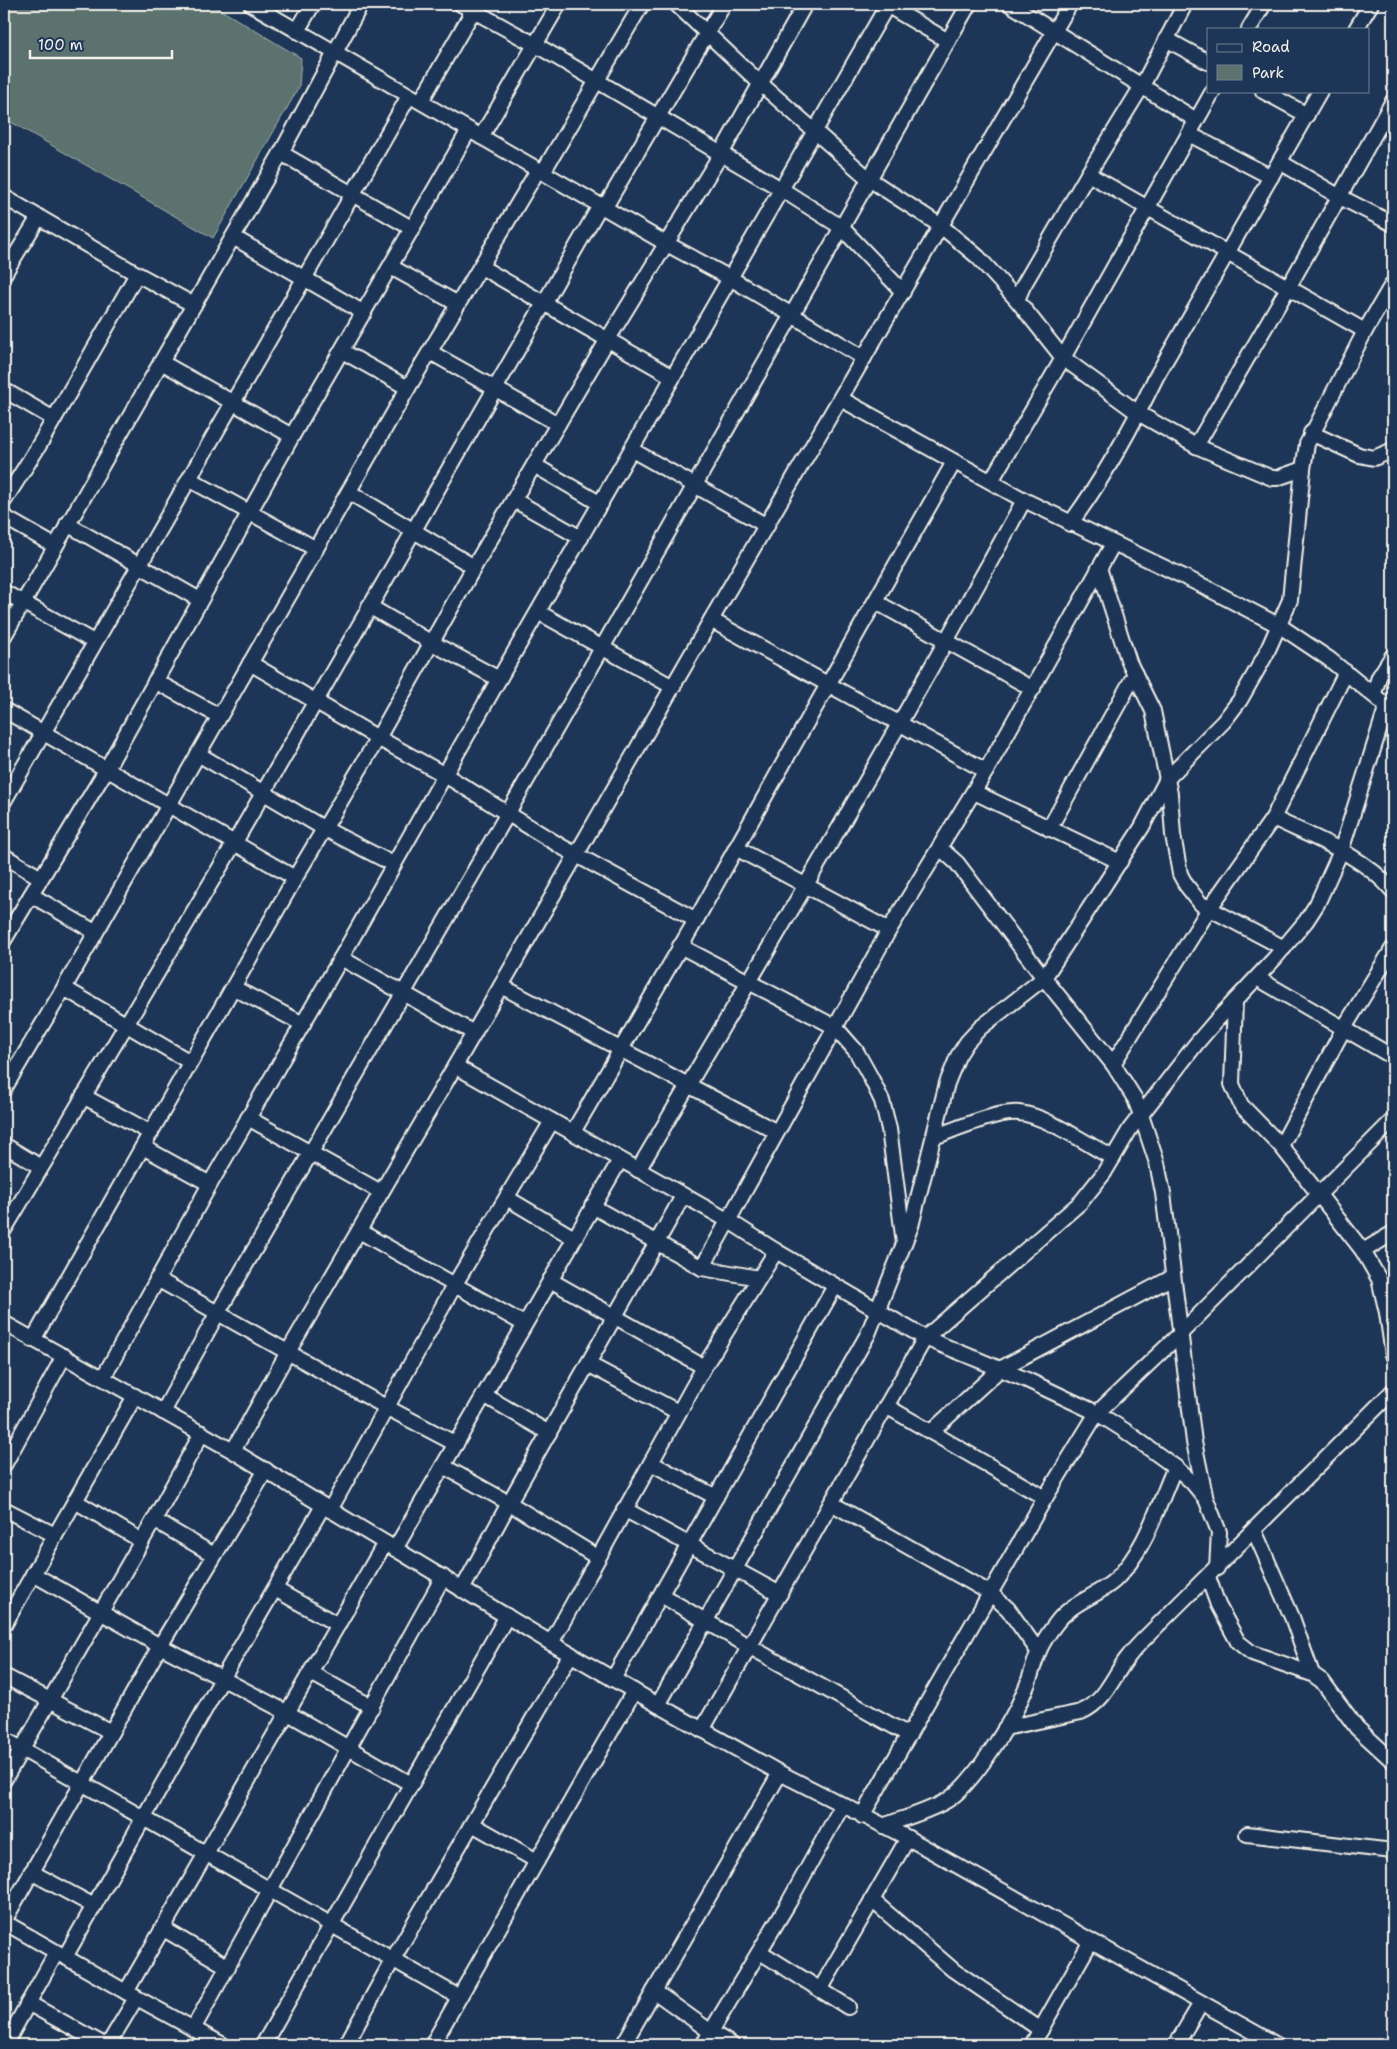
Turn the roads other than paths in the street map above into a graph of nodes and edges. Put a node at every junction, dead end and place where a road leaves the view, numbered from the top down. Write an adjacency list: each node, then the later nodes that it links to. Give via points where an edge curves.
1 (251, 4): 20 (street)
2 (313, 4): 20 (street)
3 (361, 4): 26 (street)
4 (460, 4): 17 (street)
5 (559, 4): 25 (street)
6 (642, 4): 28 (street)
7 (676, 4): 22 (street)
8 (724, 4): 22 (street)
9 (805, 4): 29 (street)
10 (887, 4): 24 (street); 40 (street)
11 (969, 4): 24 (street)
12 (1010, 4): 21 (street)
13 (1070, 4): 21 (street)
14 (1185, 4): 23 (street)
15 (1264, 4): 18 (street)
16 (1371, 4): 19 (street)
17 (475, 7): 25 (street); 34 (street)
18 (1250, 28)
19 (1357, 28)
20 (298, 31): 26 (street)
21 (1054, 32): 30 (street); 59 (street)
22 (707, 34): 29 (street); 37 (street)
23 (1166, 39): 27 (street); 30 (street)
24 (948, 41): 49 (street)
25 (536, 45): 28 (street); 42 (street)
26 (334, 52): 34 (street); 43 (street)
27 (1207, 61)
28 (596, 82): 37 (street); 46 (street)
29 (760, 84): 40 (street); 44 (street)
30 (1142, 86): 38 (street); 47 (street)
31 (1212, 92): 38 (street)
32 (1264, 92): 36 (street)
33 (1319, 92): 36 (street)
34 (415, 99): 39 (street); 51 (street)
35 (1393, 101): 53 (street)
36 (1307, 115): 45 (street)
37 (658, 118): 44 (street); 54 (street)
38 (1196, 120): 41 (street)
39 (469, 130): 42 (street); 60 (street)
40 (814, 133): 49 (street); 50 (street)
41 (1189, 134): 48 (street); 55 (street)
42 (481, 137): 46 (street)
43 (281, 153): 51 (street); 61 (street)
44 (721, 154): 50 (street); 62 (street)
45 (1280, 162): 48 (street); 53 (street)
46 (540, 171): 54 (street); 65 (street)
47 (1088, 174): 55 (street); 73 (street)
48 (1271, 177): 63 (street)
49 (869, 179): 58 (street); 59 (street)
50 (781, 189): 58 (street); 69 (street)
51 (353, 193): 60 (street); 68 (street)
52 (4, 197): 56 (street)
53 (1340, 197): 57 (street); 71 (street)
54 (603, 206): 62 (street); 74 (street)
55 (1147, 207): 63 (street); 84 (street)
56 (39, 217): 66 (street); 67 (street)
57 (1393, 224)
58 (841, 226): 72 (street); 78 (street)
59 (941, 226): 72 (street); 73 (street, via 978,257)
60 (413, 229): 64 (street)
61 (233, 237): 68 (street); 76 (street)
62 (667, 244): 69 (street); 80 (street)
63 (1228, 252): 71 (street); 92 (street)
64 (392, 267): 75 (street); 77 (street)
65 (481, 267): 74 (street); 75 (street)
66 (4, 274)
67 (137, 274): 76 (street); 93 (street)
68 (304, 278): 77 (street); 91 (street)
69 (730, 278): 78 (street); 86 (street)
70 (1393, 283): 79 (street)
71 (1288, 288): 79 (street); 97 (street)
72 (903, 292): 83 (street)
73 (1017, 300): 84 (street)
74 (544, 302): 80 (street); 88 (street)
75 (458, 304): 82 (street)
76 (194, 305): 85 (street)
77 (364, 313): 81 (street)
78 (791, 314): 83 (street); 105 (street)
79 (1365, 331): 95 (street)
80 (608, 339): 86 (street); 94 (street)
81 (342, 351): 87 (street); 96 (street)
82 (430, 352): 87 (street); 88 (street)
83 (864, 358): 90 (street)
84 (1063, 358): 92 (street); 104 (street)
85 (161, 362): 91 (street); 113 (street)
86 (674, 377): 98 (street)
87 (408, 388): 106 (street)
88 (495, 388): 94 (street); 116 (street)
89 (4, 390): 93 (street)
90 (841, 399): 100 (street); 115 (street)
91 (232, 403): 96 (street); 103 (street)
92 (1138, 413): 97 (street); 114 (street, via 1091,495)
93 (54, 419): 109 (street)
94 (558, 424): 101 (street)
95 (1311, 433): 99 (street, via 1374,458); 102 (street)
96 (292, 436): 111 (street)
97 (1196, 446): 102 (street, via 1272,478)
98 (632, 450): 105 (street); 110 (street)
99 (1393, 450)
100 (954, 462): 104 (street); 126 (street)
101 (534, 466): 107 (street); 110 (street)
102 (1303, 469): 131 (street, via 1292,587)
103 (189, 479): 111 (street); 121 (street)
104 (991, 481): 108 (street)
105 (695, 487): 115 (street); 136 (street)
106 (349, 492): 116 (street); 120 (street)
107 (514, 500): 117 (street); 122 (street)
108 (1024, 500): 114 (street); 133 (street)
109 (4, 501)
110 (601, 504): 117 (street)
111 (250, 512): 120 (street); 125 (street)
112 (4, 517): 119 (street)
113 (67, 524): 119 (street); 121 (street)
114 (1070, 524): 118 (street)
115 (767, 526): 130 (street)
116 (414, 530): 122 (street); 128 (street)
117 (581, 538): 129 (street)
118 (1113, 544): 123 (street); 131 (street)
119 (55, 546): 127 (street)
120 (316, 549): 138 (street)
121 (139, 564): 125 (street); 134 (street)
122 (474, 567): 135 (street)
123 (1100, 568): 140 (street); 145 (street)
124 (4, 592): 127 (street)
125 (200, 600): 142 (street)
126 (876, 602): 133 (street); 143 (street)
127 (23, 603): 132 (street); 134 (street)
128 (369, 606): 135 (street); 147 (street)
129 (538, 612): 136 (street); 141 (street)
130 (711, 620): 143 (street); 144 (street)
131 (1280, 626): 139 (street); 158 (street, via 1240,700 1224,721)
132 (4, 636)
133 (947, 641): 145 (street); 151 (street)
134 (94, 642): 152 (street)
135 (432, 643): 141 (street); 153 (street)
136 (601, 647): 144 (street); 163 (street)
137 (1393, 655): 146 (street, via 1379,677)
138 (250, 663): 147 (street); 150 (street)
139 (1346, 672): 146 (street); 164 (street)
140 (1134, 674): 158 (street, via 1153,711); 166 (street)
141 (499, 679): 157 (street)
142 (155, 681): 150 (street); 155 (street)
143 (828, 684): 151 (street); 168 (street)
144 (672, 687): 171 (street)
145 (1033, 689): 156 (street)
146 (1374, 693): 148 (street)
147 (315, 701): 153 (street); 160 (street)
148 (1390, 708): 170 (street)
149 (4, 710): 152 (street)
150 (220, 716): 154 (street)
151 (900, 723): 156 (street); 177 (street)
152 (44, 733): 155 (street); 161 (street)
153 (378, 738): 157 (street); 165 (street)
154 (198, 754): 160 (street); 162 (street)
155 (106, 770): 162 (street); 175 (street)
156 (986, 772): 159 (street)
157 (445, 775): 163 (street); 174 (street)
158 (1167, 779): 173 (street); 180 (street, via 1180,874 1194,897)
159 (974, 792): 166 (street); 169 (street)
160 (263, 793): 165 (street); 167 (street)
161 (4, 801)
162 (168, 806): 167 (street); 183 (street)
163 (508, 813): 171 (street); 195 (street)
164 (1273, 818): 170 (street); 180 (street)
165 (325, 829): 174 (street); 176 (street)
166 (1049, 829): 173 (street)
167 (235, 842): 176 (street); 197 (street)
168 (736, 848): 177 (street); 181 (street)
169 (940, 848): 182 (street); 189 (street, via 957,863)
170 (1341, 851): 178 (street, via 1372,870); 186 (street, via 1317,904)
171 (576, 854): 181 (street); 192 (street)
172 (4, 856): 175 (street)
173 (1120, 862): 189 (street)
174 (393, 864): 188 (street)
175 (41, 878): 179 (street)
176 (295, 878): 194 (street)
177 (806, 885): 182 (street); 191 (street)
178 (1393, 891)
179 (31, 896): 183 (street); 184 (street)
180 (1209, 909): 186 (street); 205 (street)
181 (696, 920): 185 (street)
182 (889, 930): 199 (street)
183 (95, 932): 193 (street)
184 (4, 940)
185 (680, 946): 191 (street); 202 (street)
186 (1284, 948): 190 (street)
187 (1393, 948): 200 (street)
188 (341, 958): 195 (street); 198 (street)
189 (1044, 978): 205 (street); 217 (street, via 967,1042 952,1068)
190 (1257, 978): 196 (street); 200 (street)
191 (749, 982): 199 (street); 207 (street)
192 (501, 986): 201 (street); 202 (street)
193 (64, 988): 197 (street); 208 (street)
194 (234, 988): 198 (street); 204 (street)
195 (403, 993): 201 (street); 221 (street)
196 (1235, 1001): 210 (street); 219 (street, via 1232,1084 1235,1094 1241,1105)
197 (126, 1024): 204 (street); 209 (street)
198 (303, 1024): 211 (street)
199 (835, 1027): 215 (street); 238 (street, via 856,1051 882,1102 889,1129)
200 (1344, 1028): 203 (street); 219 (street)
201 (474, 1033): 206 (street)
202 (621, 1048): 207 (street); 214 (street)
203 (1393, 1057)
204 (190, 1062): 216 (street)
205 (1113, 1064): 210 (street)
206 (456, 1066): 213 (street); 227 (street)
207 (689, 1084): 215 (street); 225 (street)
208 (4, 1089)
209 (83, 1096): 216 (street); 224 (street)
210 (1141, 1115): 222 (street); 242 (street, via 1163,1193)
211 (248, 1118): 221 (street); 226 (street)
212 (1393, 1120): 228 (street)
213 (552, 1121): 214 (street); 230 (street)
214 (573, 1132): 223 (street)
215 (777, 1132): 232 (street)
216 (151, 1133): 220 (street)
217 (934, 1137): 222 (street, via 999,1114 1019,1113 1046,1122); 238 (street)
218 (4, 1145): 224 (street)
219 (1282, 1146): 228 (street)
220 (143, 1147): 226 (street); 255 (street)
221 (311, 1153): 227 (street); 249 (street)
222 (1112, 1158): 254 (street, via 1094,1188 1081,1202)
223 (620, 1160): 225 (street); 231 (street)
224 (41, 1167): 233 (street)
225 (638, 1170): 229 (street)
226 (210, 1184): 244 (street)
227 (381, 1192): 234 (street)
228 (1318, 1195): 240 (street); 253 (street)
229 (683, 1196): 232 (street); 237 (street)
230 (507, 1198): 236 (street); 246 (street)
231 (592, 1206): 236 (street); 237 (street)
232 (729, 1221): 239 (street); 241 (street)
233 (4, 1230)
234 (359, 1231): 246 (street); 256 (street)
235 (1393, 1233): 240 (street)
236 (574, 1238): 245 (street)
237 (657, 1243): 241 (street); 250 (street)
238 (904, 1244): 248 (street)
239 (776, 1251): 243 (street); 247 (street)
240 (1363, 1251): 257 (street, via 1379,1279)
241 (702, 1268): 243 (street)
242 (1173, 1277): 253 (street); 261 (street)
243 (759, 1278): 260 (street)
244 (156, 1279): 249 (street); 262 (street)
245 (550, 1280): 250 (street); 252 (street)
246 (455, 1284): 252 (street); 267 (street)
247 (834, 1286): 248 (street); 281 (street)
248 (878, 1310): 254 (street); 298 (street, via 868,1334)
249 (217, 1314): 256 (street); 268 (street)
250 (615, 1317): 259 (street); 260 (street)
251 (4, 1323): 255 (street)
252 (524, 1324): 264 (street)
253 (1180, 1334): 270 (street); 283 (street, via 1194,1442)
254 (925, 1338): 261 (street); 266 (street)
255 (33, 1340): 258 (street)
256 (288, 1352): 267 (street); 275 (street)
257 (1393, 1355)
258 (64, 1356): 262 (street); 277 (street)
259 (588, 1364): 269 (street); 273 (street)
260 (704, 1366): 269 (street)
261 (1000, 1370): 270 (street); 271 (street)
262 (103, 1378): 265 (street)
263 (1393, 1391): 291 (street)
264 (484, 1395): 273 (street); 274 (street)
265 (135, 1396): 268 (street); 284 (street)
266 (886, 1406): 271 (street); 286 (street)
267 (386, 1407): 274 (street); 287 (street)
268 (163, 1412): 272 (street)
269 (678, 1412): 276 (street)
270 (1097, 1413): 279 (street); 282 (street)
271 (931, 1432): 282 (street)
272 (202, 1433): 275 (street); 290 (street)
273 (549, 1433): 285 (street)
274 (456, 1444): 278 (street)
275 (233, 1451): 280 (street)
276 (651, 1463): 281 (street); 289 (street)
277 (4, 1465)
278 (443, 1466): 285 (street); 295 (street)
279 (1174, 1467): 283 (street); 315 (street, via 1147,1533 1130,1563 1104,1590 1078,1602 1064,1613)
280 (266, 1470): 287 (street); 296 (street)
281 (716, 1497): 294 (street)
282 (1045, 1498): 304 (street)
283 (1206, 1499): 299 (street, via 1219,1532)
284 (75, 1500): 292 (street); 293 (street)
285 (509, 1503): 297 (street); 303 (street)
286 (831, 1503): 304 (street); 305 (street)
287 (326, 1508): 295 (street); 302 (street)
288 (4, 1509): 292 (street)
289 (624, 1509): 294 (street); 297 (street)
290 (154, 1520): 293 (street); 296 (street)
291 (1254, 1530): 299 (street); 318 (street, via 1292,1616)
292 (55, 1535): 300 (street)
293 (142, 1541): 307 (street)
294 (689, 1545): 298 (street); 306 (street)
295 (390, 1546): 301 (street); 311 (street)
296 (214, 1555): 313 (street)
297 (597, 1557): 312 (street)
298 (736, 1570): 305 (street); 309 (street)
299 (1212, 1572): 318 (street, via 1218,1605 1238,1642 1252,1653); 327 (street, via 1132,1651 1092,1707)
300 (33, 1574): 307 (street); 310 (street)
301 (442, 1578): 303 (street); 325 (street)
302 (275, 1589): 311 (street); 320 (street)
303 (462, 1590): 308 (street)
304 (990, 1592): 315 (street, via 1008,1609); 330 (street)
305 (780, 1594): 314 (street)
306 (661, 1595): 309 (street); 321 (street)
307 (101, 1612): 313 (street); 323 (street)
308 (507, 1616): 312 (street); 338 (street)
309 (706, 1622): 314 (street); 324 (street)
310 (4, 1625)
311 (338, 1625): 317 (street)
312 (551, 1643): 316 (street)
313 (160, 1646): 320 (street); 329 (street)
314 (750, 1647): 328 (street); 330 (street)
315 (1038, 1651): 327 (street, via 1025,1691)
316 (571, 1654): 321 (street); 342 (street)
317 (311, 1673): 325 (street); 326 (street)
318 (1312, 1674): 334 (street, via 1329,1689 1370,1742)
319 (4, 1676): 323 (street)
320 (222, 1679): 326 (street); 341 (street)
321 (613, 1679): 322 (street)
322 (634, 1691): 324 (street); 348 (street)
323 (50, 1701): 329 (street); 332 (street)
324 (658, 1705): 328 (street)
325 (372, 1707): 333 (street)
326 (288, 1713): 333 (street); 347 (street)
327 (1005, 1728): 343 (street, via 969,1781 954,1796)
328 (702, 1730): 335 (street)
329 (110, 1732): 337 (street)
330 (909, 1735): 340 (street)
331 (4, 1739): 332 (street)
332 (21, 1748): 336 (street); 337 (street)
333 (348, 1748): 338 (street); 350 (street)
334 (1393, 1761)
335 (780, 1773): 339 (street); 362 (street)
336 (4, 1780)
337 (82, 1782): 341 (street); 349 (street)
338 (411, 1784): 354 (street)
339 (842, 1806): 340 (street); 357 (street)
340 (862, 1816): 343 (street)
341 (143, 1818): 347 (street); 352 (street)
342 (472, 1824): 348 (street); 359 (street)
343 (883, 1826): 345 (street)
344 (1247, 1834): 346 (street)
345 (908, 1838): 351 (street); 356 (street)
346 (1393, 1851)
347 (204, 1853): 350 (street); 355 (street)
348 (537, 1861): 364 (street)
349 (31, 1872): 352 (street); 353 (street)
350 (270, 1890): 354 (street); 360 (street)
351 (872, 1900): 361 (street); 369 (street, via 952,1969)
352 (94, 1906): 358 (street)
353 (4, 1921): 358 (street)
354 (331, 1925): 359 (street); 376 (street)
355 (162, 1928): 360 (street); 363 (street)
356 (1091, 1941): 365 (street); 369 (street)
357 (760, 1952): 361 (street); 370 (street)
358 (60, 1955): 363 (street); 366 (street)
359 (393, 1959): 364 (street); 377 (street)
360 (228, 1967): 368 (street)
361 (820, 1990): 367 (street)
362 (654, 1991): 370 (street); 379 (street)
363 (131, 1995): 368 (street); 374 (street)
364 (459, 1997): 378 (street)
365 (1201, 2003): 383 (street); 384 (street)
366 (28, 2004): 372 (street); 373 (street)
367 (848, 2007)
368 (193, 2029): 371 (street)
369 (1041, 2030): 382 (street)
370 (711, 2032): 380 (street); 381 (street)
371 (208, 2042): 375 (street)
372 (5, 2045)
373 (104, 2045)
374 (108, 2045)
375 (223, 2045)
376 (262, 2045)
377 (346, 2045)
378 (432, 2045)
379 (623, 2045)
380 (704, 2045)
381 (732, 2045)
382 (1032, 2045)
383 (1176, 2045)
384 (1277, 2045)

